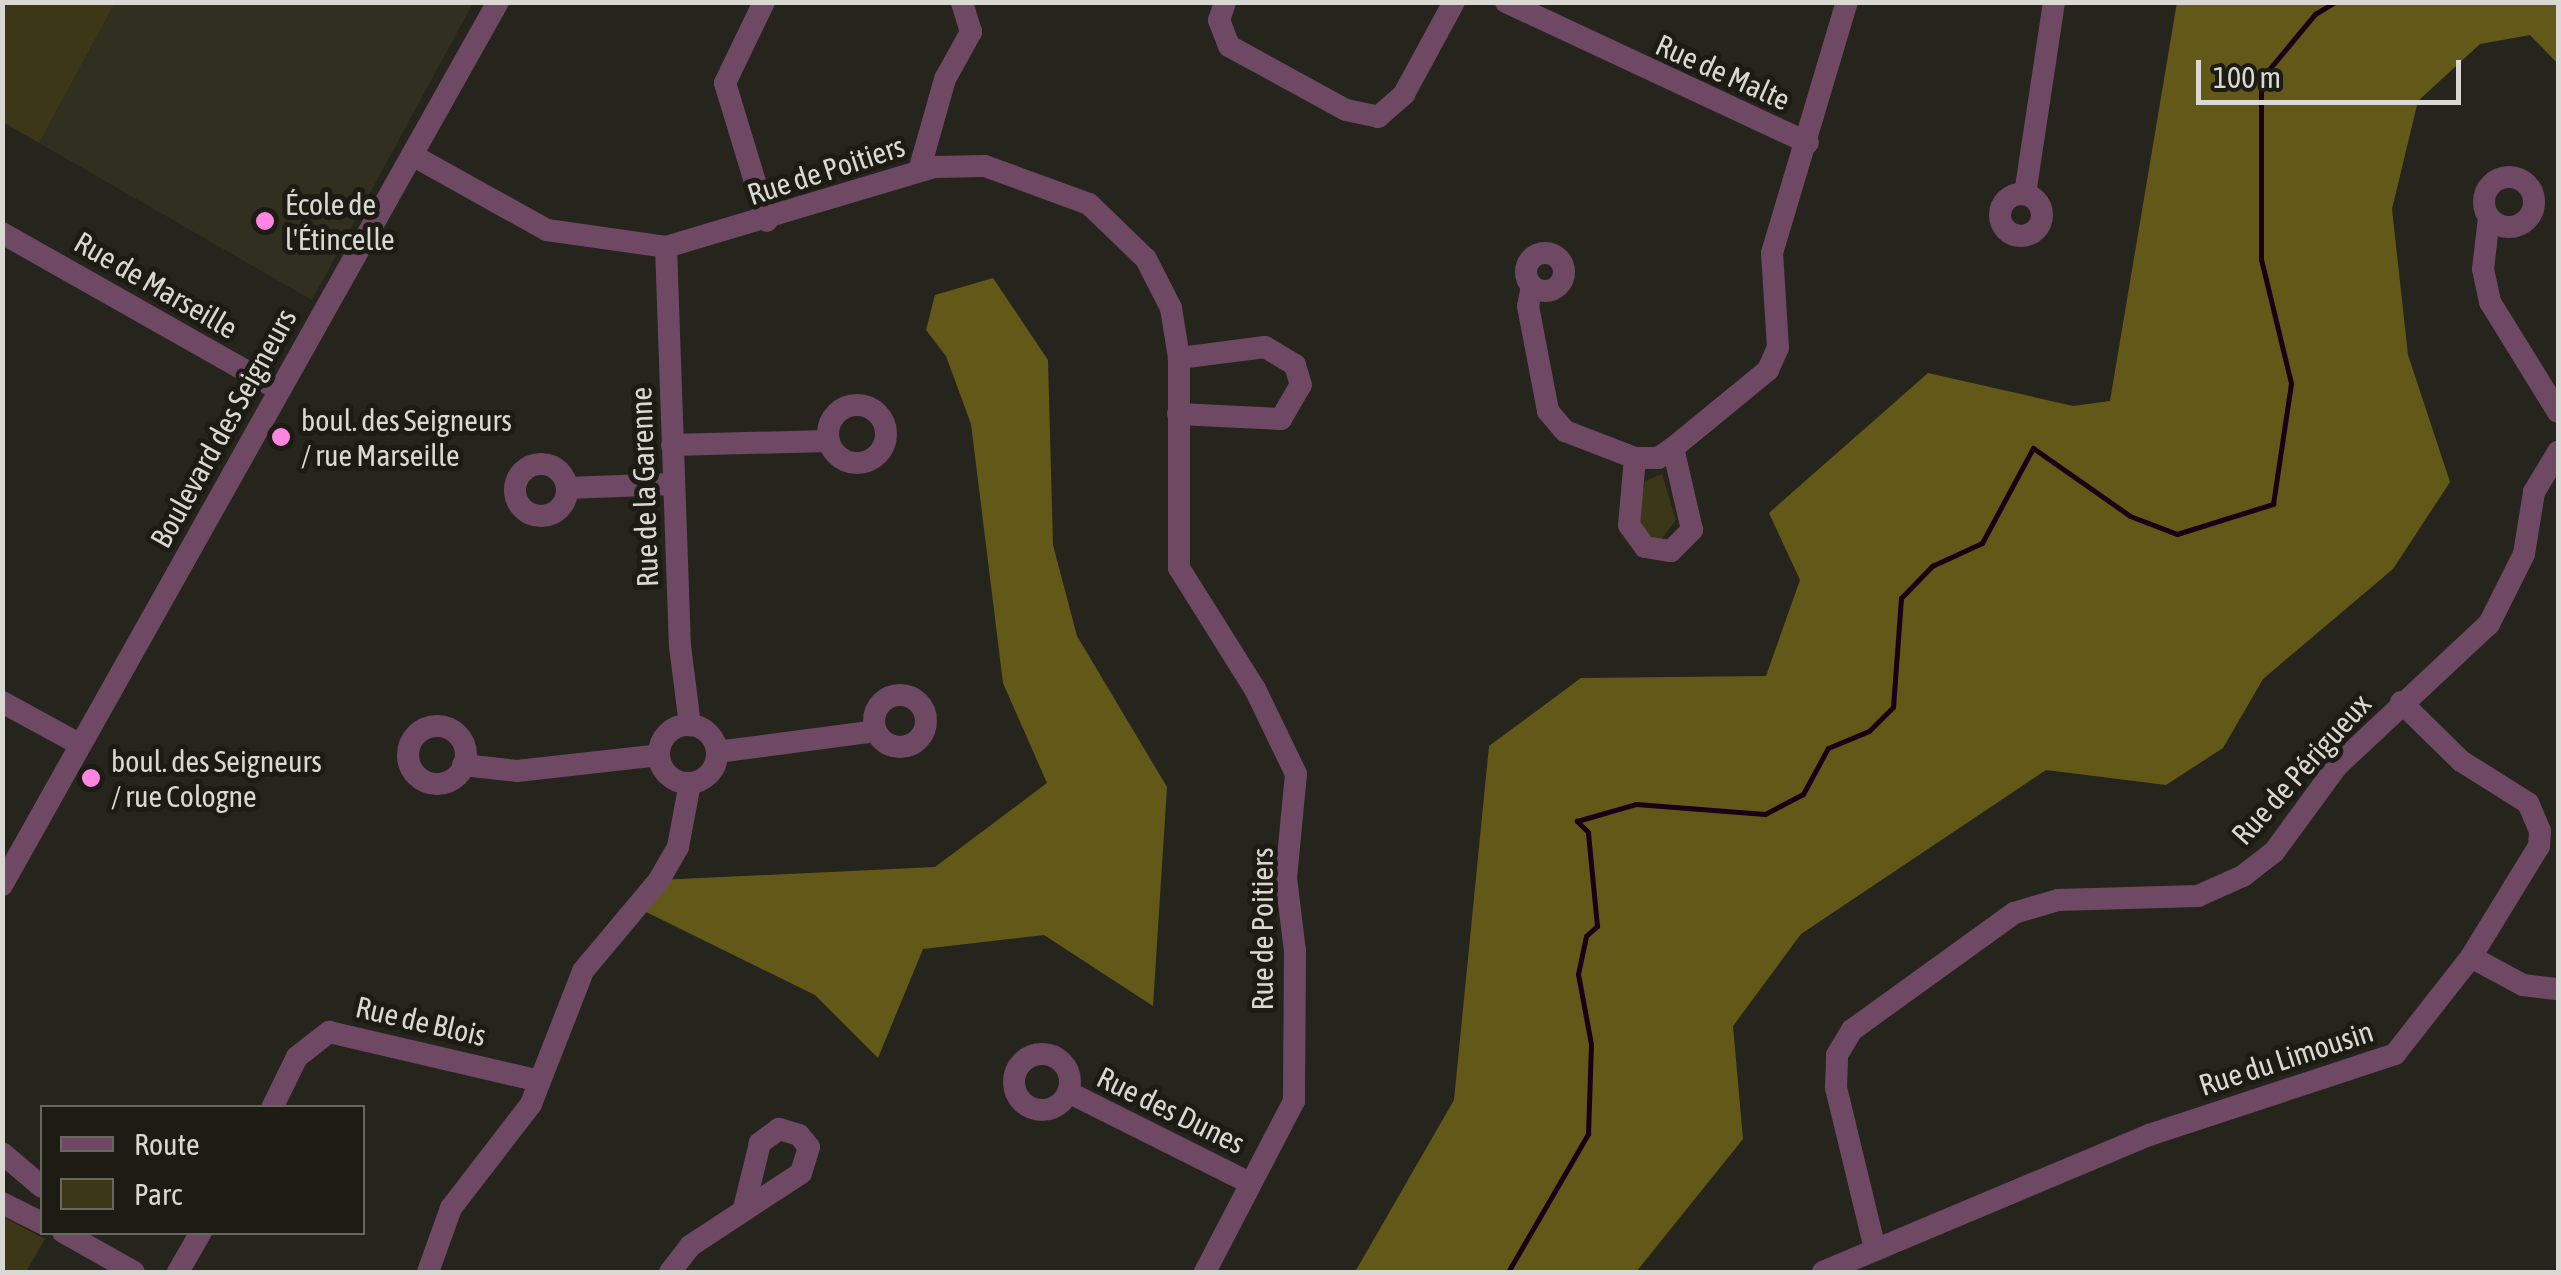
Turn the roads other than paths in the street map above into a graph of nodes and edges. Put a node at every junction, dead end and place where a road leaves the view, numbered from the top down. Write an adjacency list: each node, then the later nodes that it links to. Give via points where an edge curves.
1 (498, 2): 10 (street, Boulevard des Seigneurs)
2 (764, 2): 14 (street, via 725,83)
3 (962, 2): 11 (street, via 970,32 945,79)
4 (1224, 2): 5 (street, via 1219,20 1230,46 1346,110 1378,117 1404,94)
5 (1454, 2)
6 (1506, 2): 9 (street, Rue de Malte)
7 (1847, 2): 9 (street)
8 (2054, 2): 12 (street)
9 (1808, 143): 24 (street, via 1768,276 1776,358)
10 (412, 155): 16 (street, Rue de Poitiers, via 547,230); 19 (street, Boulevard des Seigneurs)
11 (919, 171): 14 (street, Rue de Poitiers); 18 (street, Rue de Poitiers, via 952,165 1006,170 1089,204 1127,236 1160,282)
12 (2025, 194)
13 (2489, 218): 20 (street, via 2482,268 2490,302)
14 (767, 221): 16 (street, Rue de Poitiers)
15 (2, 232): 19 (street, Rue de Marseille)
16 (666, 247): 23 (street, Rue de la Garenne)
17 (1532, 286): 26 (street, via 1528,306 1548,411 1565,431)
18 (1179, 358): 21 (street, Rue de Poitiers); 21 (street, via 1265,348 1294,365 1301,386 1280,419)
19 (279, 390): 33 (street, Boulevard des Seigneurs)
20 (2558, 412)
21 (1178, 414): 45 (street, Rue de Poitiers, via 1179,568 1255,689 1296,774 1286,878 1297,1084)
22 (829, 441): 23 (street)
23 (672, 445): 27 (street, Rue de la Garenne)
24 (1673, 448): 26 (street, via 1658,458); 26 (street, via 1692,530 1671,551 1645,547 1629,525)
25 (2558, 452): 30 (street, Rue de Périgueux, via 2534,492 2524,554 2490,624)
26 (1635, 458)
27 (674, 484): 28 (street); 31 (street, Rue de la Garenne)
28 (567, 488)
29 (2, 702): 33 (street)
30 (2401, 702): 39 (street, Rue du Limousin, via 2460,761 2539,816 2538,846); 52 (street, Rue de Périgueux, via 2337,766 2274,852 2243,876 2198,896 2058,900 2014,913 1852,1030 1836,1055 1836,1088)
31 (690, 725): 34 (street, via 712,736); 35 (street, via 671,730)
32 (876, 731): 34 (street)
33 (79, 744): 38 (street, Boulevard des Seigneurs)
34 (717, 752): 37 (street, via 713,770)
35 (659, 755): 36 (street, via 517,771); 37 (street, via 672,778)
36 (463, 765)
37 (690, 783): 41 (street, via 678,847 583,971)
38 (2, 885)
39 (2470, 957): 40 (street, via 2524,985); 52 (street, Rue du Limousin, via 2395,1054 2149,1136)
40 (2558, 988)
41 (536, 1080): 43 (street, Rue de Blois, via 329,1032 297,1057); 55 (street, via 531,1104 451,1208)
42 (1068, 1092): 45 (street, Rue des Dunes)
43 (273, 1105)
44 (2, 1153): 46 (street)
45 (1248, 1182): 57 (street, Rue de Poitiers)
46 (40, 1185)
47 (2, 1203): 49 (street)
48 (744, 1208): 56 (street, via 690,1246)
49 (40, 1222)
50 (198, 1235): 54 (street)
51 (82, 1238): 53 (street)
52 (1875, 1249): 58 (street, Rue du Limousin)
53 (134, 1272)
54 (178, 1272)
55 (428, 1272)
56 (670, 1272)
57 (1205, 1272)
58 (1823, 1272)

